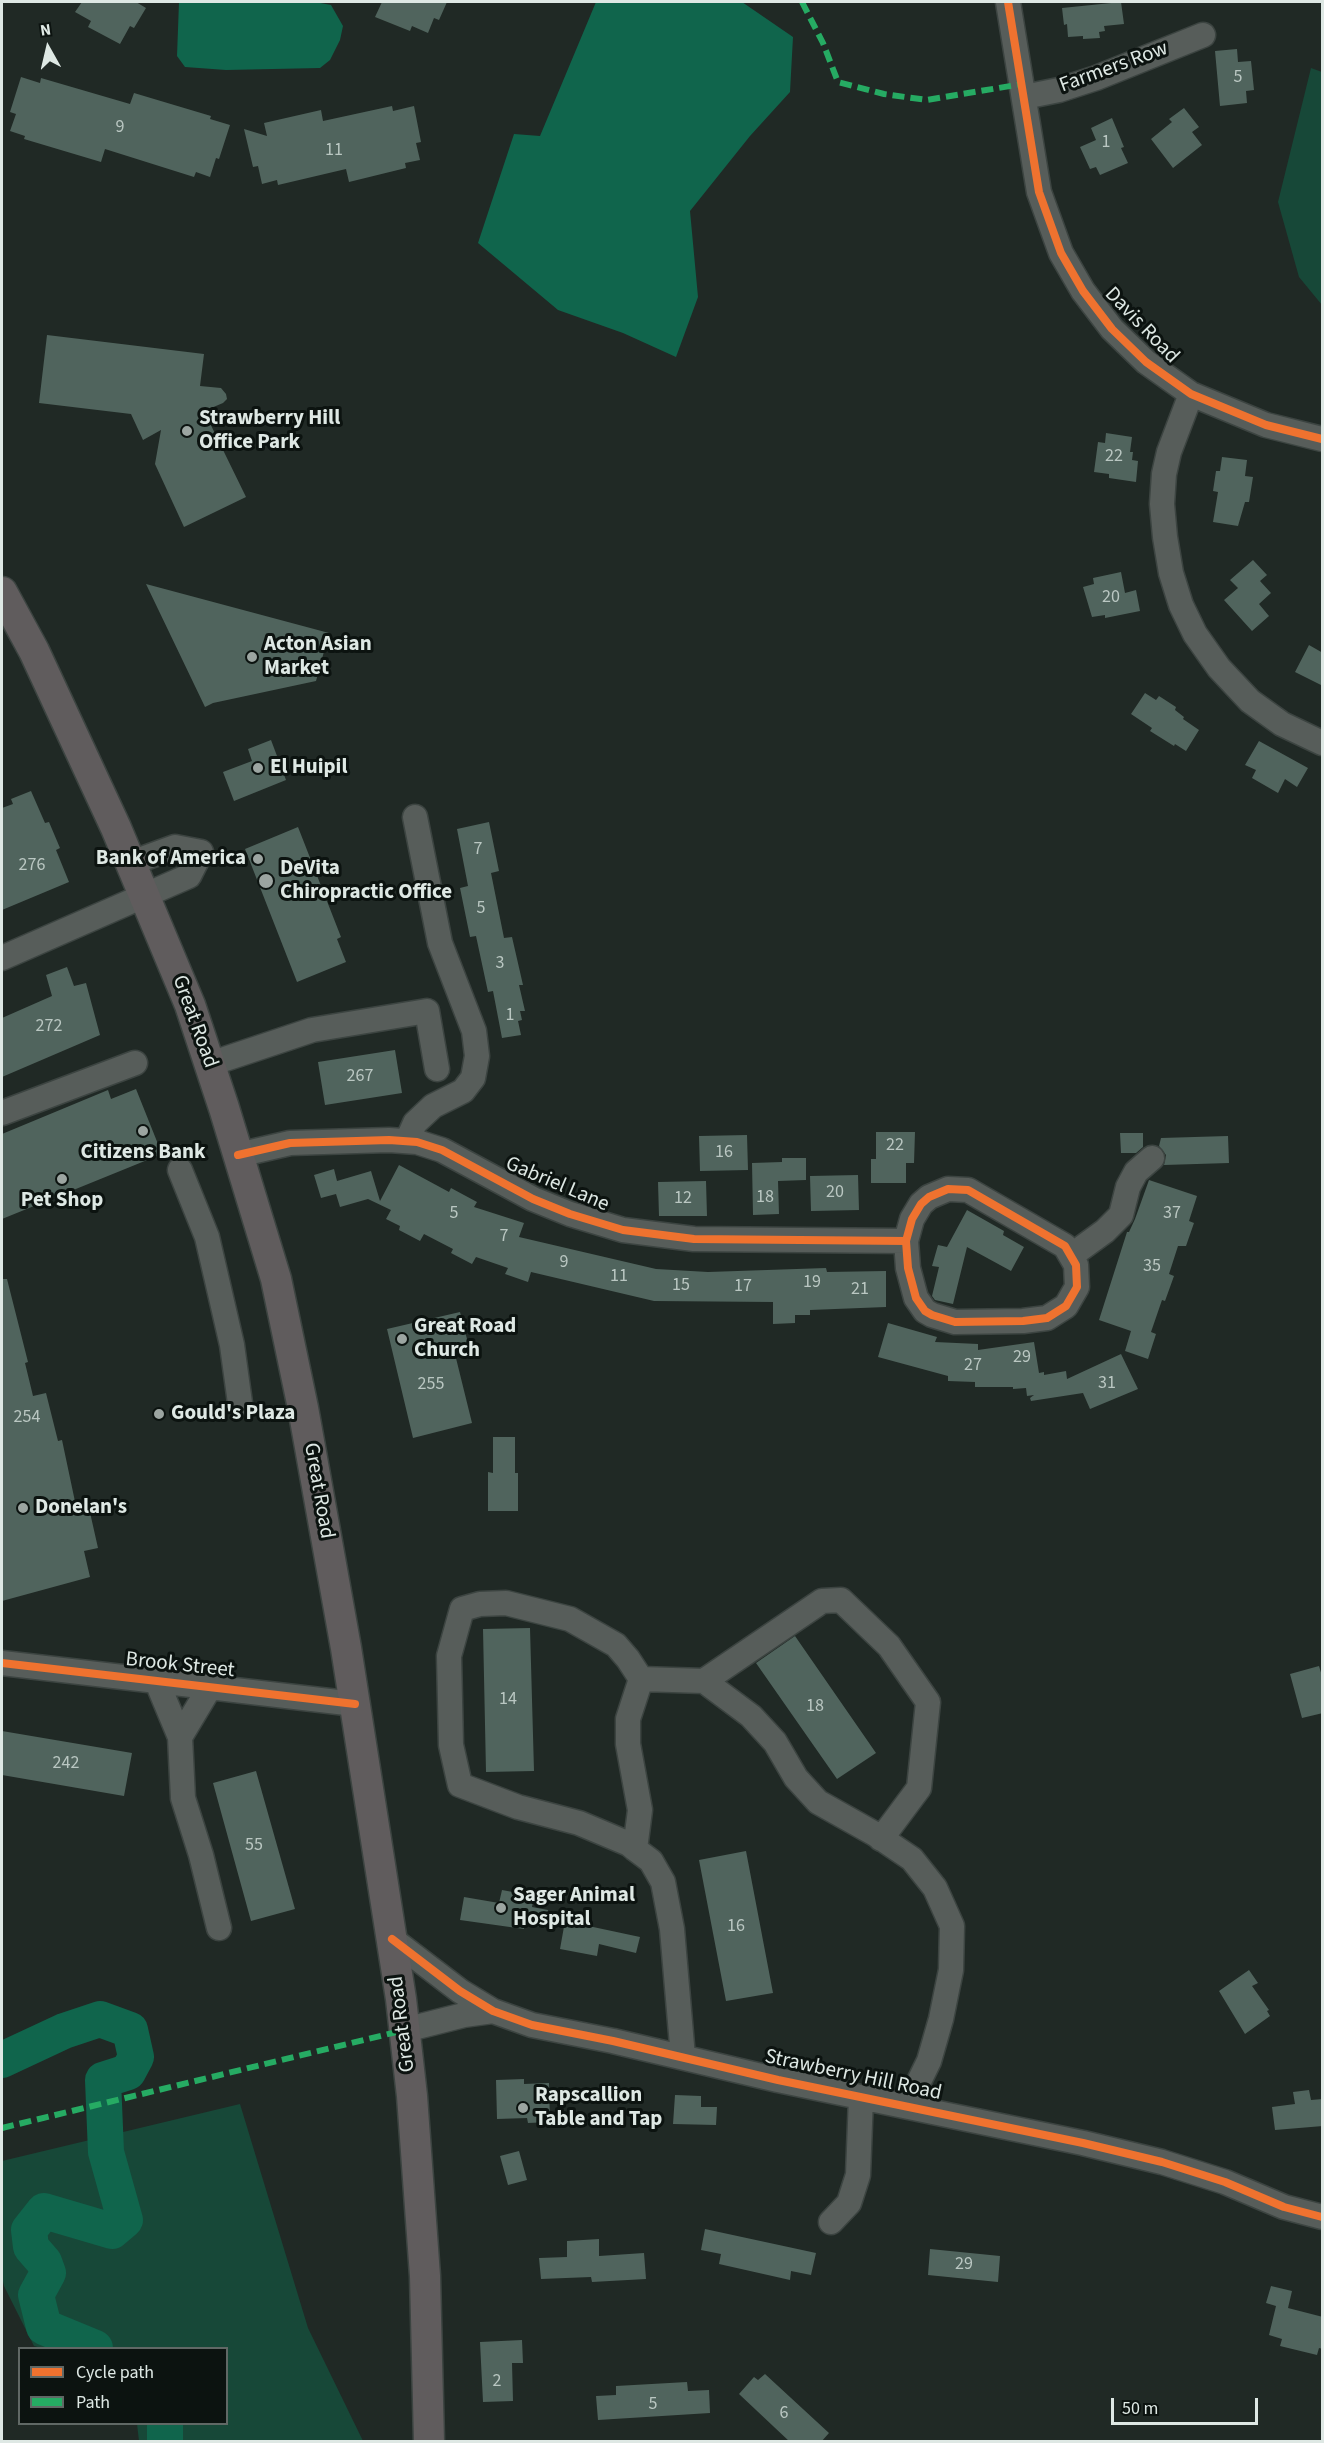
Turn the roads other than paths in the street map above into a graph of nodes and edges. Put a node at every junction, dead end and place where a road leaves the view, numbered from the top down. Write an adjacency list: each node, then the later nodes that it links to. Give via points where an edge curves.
1 (1008, 2): 3 (street, Davis Road)
2 (1203, 35): 3 (street, Farmers Row, via 1086,81)
3 (1024, 97): 4 (street, Davis Road, via 1039,192 1061,253 1083,291 1112,328 1146,362)
4 (1191, 394): 5 (street, Davis Road, via 1266,425); 7 (street, via 1169,452 1162,504 1171,573 1181,605 1219,668 1251,701 1282,724)
5 (1323, 439)
6 (2, 592): 9 (main road, Great Road, via 34,651)
7 (1323, 743)
8 (415, 817): 16 (street, via 440,943 474,1031 477,1056 472,1078 463,1091 433,1106 415,1123)
9 (131, 863): 10 (main road, Great Road); 10 (street, via 175,847 201,852 189,876)
10 (145, 897): 11 (street); 13 (main road, Great Road)
11 (2, 958)
12 (135, 1063): 15 (street)
13 (210, 1064): 14 (street, via 312,1029 427,1011); 17 (main road, Great Road)
14 (437, 1070)
15 (2, 1113)
16 (407, 1141): 17 (street, Gabriel Lane, via 290,1143); 20 (street, Gabriel Lane, via 442,1150 516,1191 570,1214 648,1235)
17 (238, 1155): 28 (main road, Great Road, via 271,1257 281,1302)
18 (1152, 1158): 21 (street, via 1136,1172 1121,1215)
19 (180, 1170): 22 (street, via 207,1237 232,1346)
20 (906, 1241): 21 (street, via 909,1224 925,1200 942,1190 958,1188 978,1194 1056,1239); 21 (street, via 916,1298 925,1311 955,1322 1023,1321 1058,1313 1070,1302 1077,1287)
21 (1072, 1255)
22 (240, 1403)
23 (2, 1663): 26 (street, Brook Street)
24 (641, 1678): 25 (street); 31 (street, via 628,1719 628,1744 640,1810); 31 (street, via 616,1645 599,1634 570,1619 506,1603 462,1609 449,1656 451,1745 460,1785 518,1808 579,1823)
25 (704, 1681): 30 (street, via 751,1716 818,1802); 30 (street, via 822,1601 841,1600 889,1646 928,1702 918,1788)
26 (158, 1682): 27 (street, Brook Street); 29 (street)
27 (210, 1687): 28 (street, Brook Street); 29 (street)
28 (355, 1704): 33 (main road, Great Road)
29 (180, 1737): 32 (street, via 183,1798)
30 (881, 1839): 38 (street, via 912,1859 935,1888 952,1926 951,1970 941,2019 929,2061)
31 (635, 1849): 36 (street, via 651,1861 663,1882 672,1929)
32 (219, 1928)
33 (392, 1939): 34 (street, Strawberry Hill Road); 35 (main road, Great Road)
34 (493, 2011): 35 (street, Strawberry Hill Road); 36 (street, Strawberry Hill Road, via 532,2025)
35 (405, 2030): 41 (main road, Great Road, via 425,2276)
36 (683, 2057): 37 (street, Strawberry Hill Road)
37 (861, 2097): 38 (street, Strawberry Hill Road); 40 (street, via 858,2175 849,2203)
38 (907, 2106): 39 (street, Strawberry Hill Road, via 1162,2162 1226,2182 1284,2207)
39 (1323, 2217)
40 (831, 2222)
41 (429, 2442)

